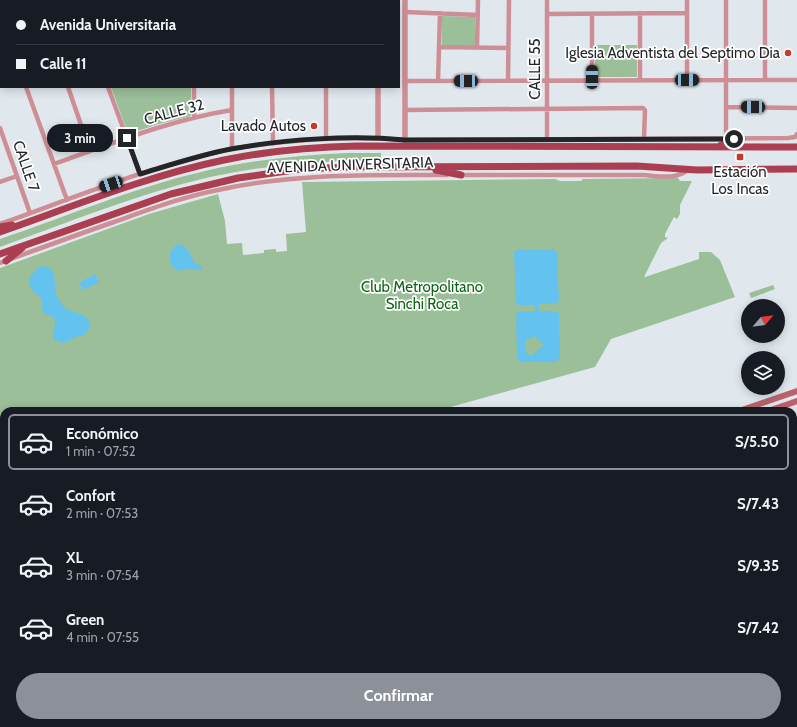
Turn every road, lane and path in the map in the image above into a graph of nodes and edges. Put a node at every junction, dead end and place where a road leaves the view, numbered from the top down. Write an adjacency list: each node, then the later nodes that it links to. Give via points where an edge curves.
1 (405, 0): 8 (street)
2 (478, 0): 14 (street)
3 (509, 0): 17 (street)
4 (546, 0): 12 (street, CALLE 55)
5 (687, 0): 10 (street)
6 (726, 0): 21 (street)
7 (765, 0): 22 (street)
8 (405, 12): 11 (street); 24 (street)
9 (640, 13): 10 (street); 13 (street); 19 (street)
10 (687, 13): 20 (street)
11 (440, 14): 14 (street); 15 (street)
12 (547, 14): 13 (street); 27 (street, CALLE 55)
13 (592, 14): 18 (street)
14 (478, 15): 16 (street)
15 (439, 47): 16 (street); 25 (street)
16 (477, 47): 17 (street)
17 (508, 48): 26 (street)
18 (592, 80): 19 (street); 27 (street)
19 (640, 80): 20 (street)
20 (687, 80): 21 (street)
21 (726, 80): 22 (street); 36 (street)
22 (765, 80): 23 (street)
23 (797, 80)
24 (405, 81): 25 (street); 39 (street)
25 (438, 81): 26 (street)
26 (508, 81): 27 (street)
27 (547, 81): 40 (street, CALLE 55)
28 (26, 88): 57 (street)
29 (68, 88): 56 (street)
30 (108, 88): 44 (street)
31 (194, 88): 41 (street)
32 (232, 88): 38 (street)
33 (272, 88): 52 (street)
34 (326, 88): 48 (street)
35 (378, 88): 45 (street)
36 (726, 107): 37 (street); 47 (street)
37 (797, 108)
38 (232, 110): 41 (street, CALLE 32); 55 (street)
39 (405, 110): 40 (street); 51 (street)
40 (547, 110): 46 (street, via 643,108); 49 (street, CALLE 55)
41 (194, 118): 44 (street, CALLE 32)
42 (0, 128): 63 (street, CALLE 7)
43 (797, 134): 50 (street, AVENIDA UNIVERSITARIA, via 792,138)
44 (127, 138): 56 (street, CALLE 32); 61 (street)
45 (378, 138): 48 (street, AVENIDA UNIVERSITARIA); 51 (street, AVENIDA UNIVERSITARIA)
46 (644, 138): 47 (street, AVENIDA UNIVERSITARIA); 49 (street, AVENIDA UNIVERSITARIA)
47 (726, 138): 50 (street, AVENIDA UNIVERSITARIA)
48 (326, 139): 52 (street, AVENIDA UNIVERSITARIA)
49 (547, 139): 51 (street, AVENIDA UNIVERSITARIA)
50 (742, 139): 54 (main road)
51 (405, 140)
52 (273, 144): 55 (street, AVENIDA UNIVERSITARIA)
53 (797, 147): 54 (main road, AVENIDA UNIVERSITARIA)
54 (713, 148): 67 (main road, AVENIDA UNIVERSITARIA, via 363,146 286,150 185,169 146,180)
55 (232, 149): 61 (street, AVENIDA UNIVERSITARIA)
56 (90, 151): 57 (street, CALLE 32)
57 (54, 164): 65 (street)
58 (424, 166): 60 (main road, AVENIDA UNIVERSITARIA, via 637,166); 62 (main road); 70 (main road, AVENIDA UNIVERSITARIA, via 301,169 238,178 149,201)
59 (797, 169): 60 (main road, AVENIDA UNIVERSITARIA)
60 (688, 170): 62 (street, AVENIDA UNIVERSITARIA, via 679,176 661,177)
61 (140, 174): 65 (street, AVENIDA UNIVERSITARIA)
62 (461, 175): 72 (street, AVENIDA UNIVERSITARIA, via 314,177 231,187 172,202)
63 (17, 176): 64 (street); 66 (street, CALLE 7)
64 (0, 182)
65 (68, 200): 66 (street, AVENIDA UNIVERSITARIA)
66 (30, 213): 68 (street, AVENIDA UNIVERSITARIA)
67 (26, 223): 68 (main road); 69 (main road, AVENIDA UNIVERSITARIA)
68 (0, 225)
69 (0, 232)
70 (28, 244): 71 (main road, AVENIDA UNIVERSITARIA); 72 (main road)
71 (0, 254)
72 (3, 262)
73 (797, 391): 75 (main road)
74 (797, 401): 76 (main road)
75 (751, 407)
76 (780, 407)
77 (797, 521): 78 (street)
78 (797, 527)

